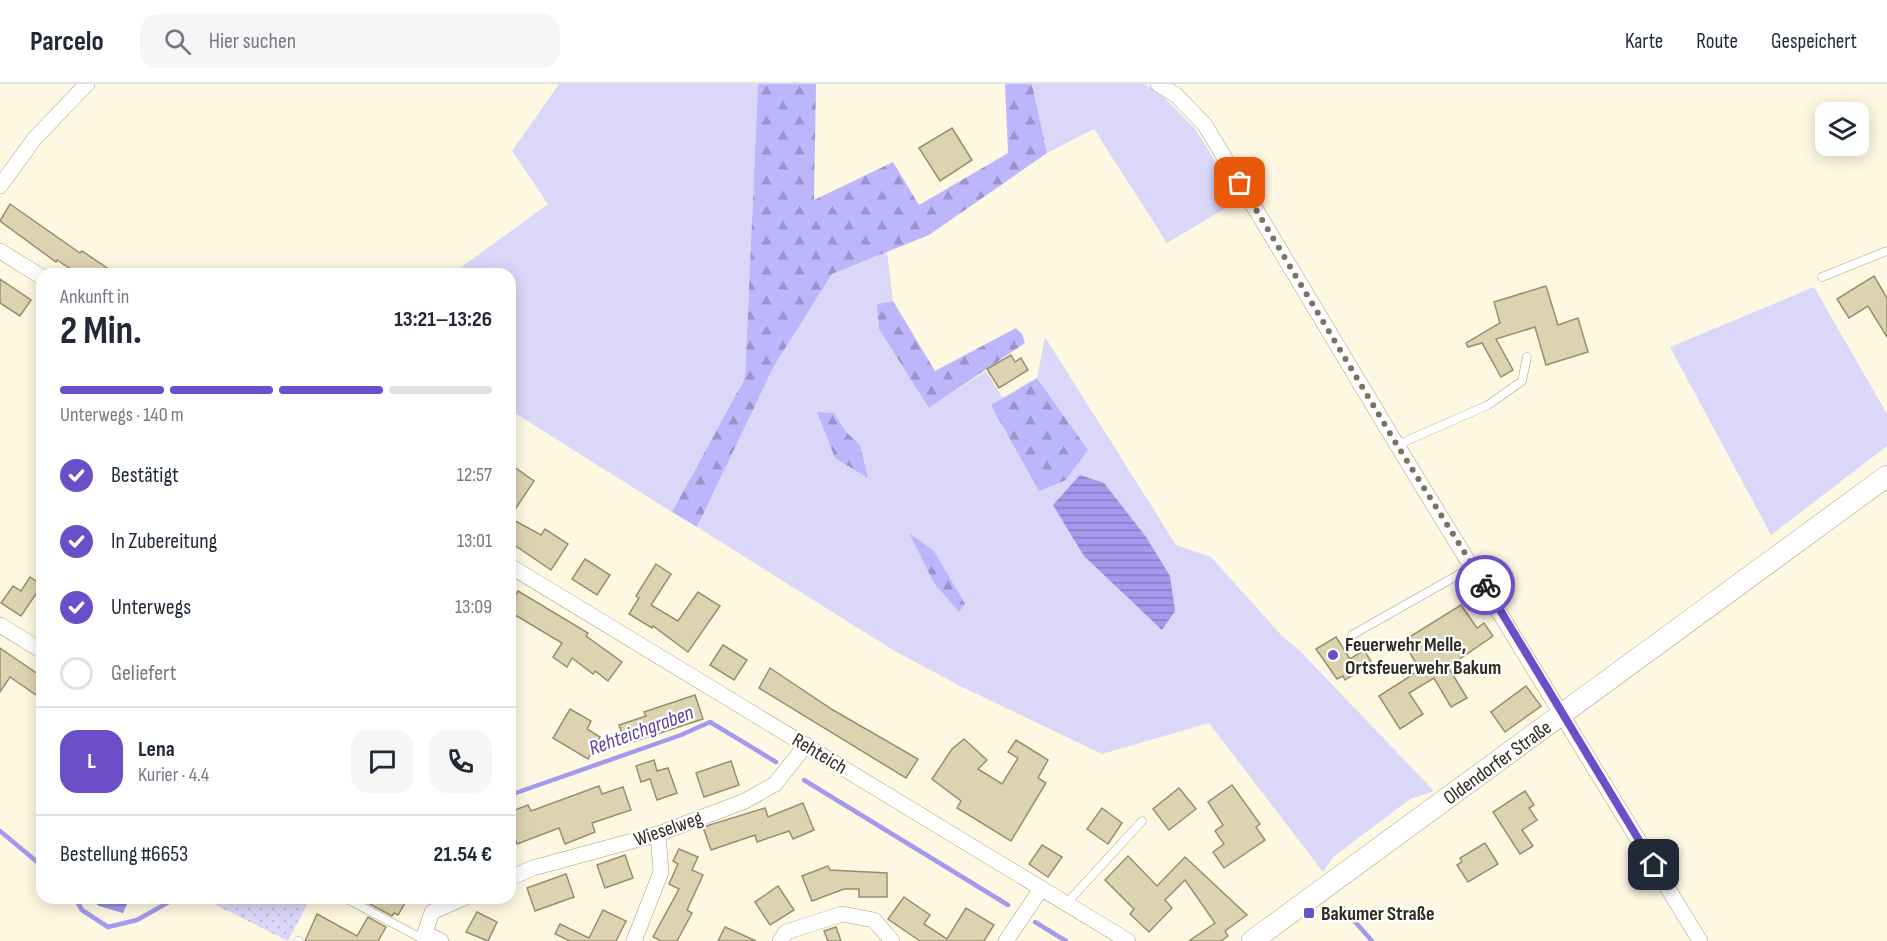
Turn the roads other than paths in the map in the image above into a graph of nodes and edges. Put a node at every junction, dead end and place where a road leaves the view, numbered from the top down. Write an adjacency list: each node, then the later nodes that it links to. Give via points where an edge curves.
1 (87, 84): 3 (street, via 35,138)
2 (1158, 84): 9 (street, via 1176,95 1205,125)
3 (0, 186)
4 (0, 251): 6 (street)
5 (1887, 251): 7 (lane)
6 (36, 273)
7 (1822, 277)
8 (1527, 357): 9 (lane, via 1522,381 1488,405)
9 (1397, 445): 11 (street)
10 (1887, 476): 16 (main road, Oldendorfer Straße)
11 (1473, 566): 14 (lane); 16 (street)
12 (516, 570): 17 (street, Rehteich)
13 (0, 625): 15 (street)
14 (1352, 635)
15 (36, 647)
16 (1563, 714): 32 (main road, Oldendorfer Straße); 33 (street)
17 (806, 745): 19 (street, Wieselweg, via 775,784 745,801); 21 (street, Rehteich)
18 (1142, 821): 24 (lane)
19 (658, 834): 20 (street, Wieselweg); 27 (street, via 661,872)
20 (516, 875)
21 (1041, 889): 24 (street, Rehteich); 30 (street)
22 (357, 904): 25 (lane)
23 (450, 904): 25 (street, via 432,912)
24 (1066, 904): 31 (street, Rehteich)
25 (422, 937): 26 (street)
26 (441, 941)
27 (634, 941)
28 (780, 941): 29 (street, via 786,932 842,914 874,920)
29 (892, 941)
30 (1006, 941)
31 (1128, 941)
32 (1252, 941)
33 (1700, 941)

